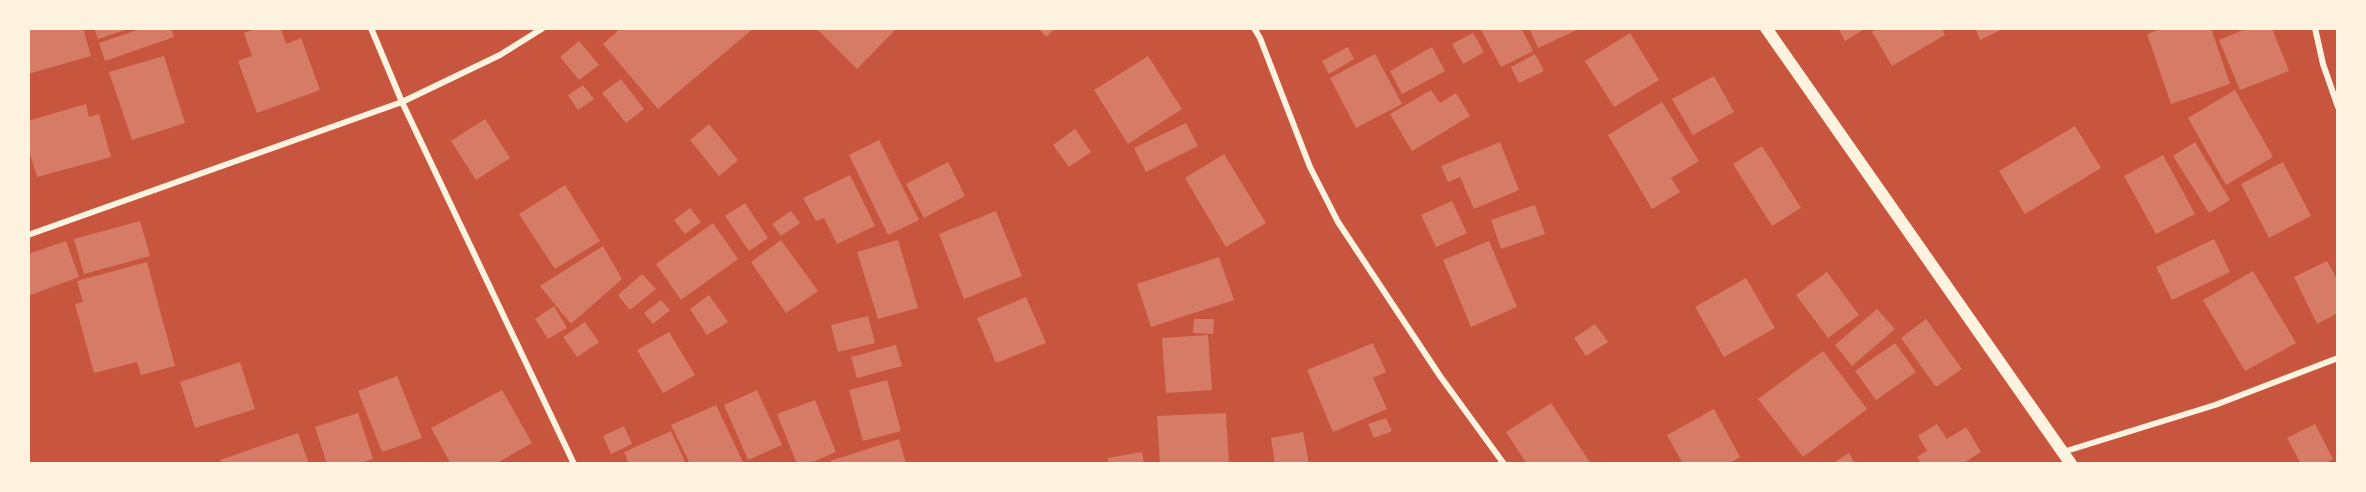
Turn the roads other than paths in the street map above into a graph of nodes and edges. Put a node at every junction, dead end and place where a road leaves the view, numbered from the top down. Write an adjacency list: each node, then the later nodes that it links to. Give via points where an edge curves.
1 (371, 28): 6 (street)
2 (543, 28): 6 (street, via 500,55)
3 (1254, 28): 12 (street, via 1310,167 1338,222)
4 (1766, 28): 10 (main road)
5 (2315, 28): 7 (street)
6 (402, 102): 8 (street); 11 (street)
7 (2337, 107)
8 (28, 235)
9 (2337, 358): 10 (street, via 2215,405)
10 (2063, 452): 13 (main road)
11 (574, 464)
12 (1504, 464)
13 (2071, 464)

